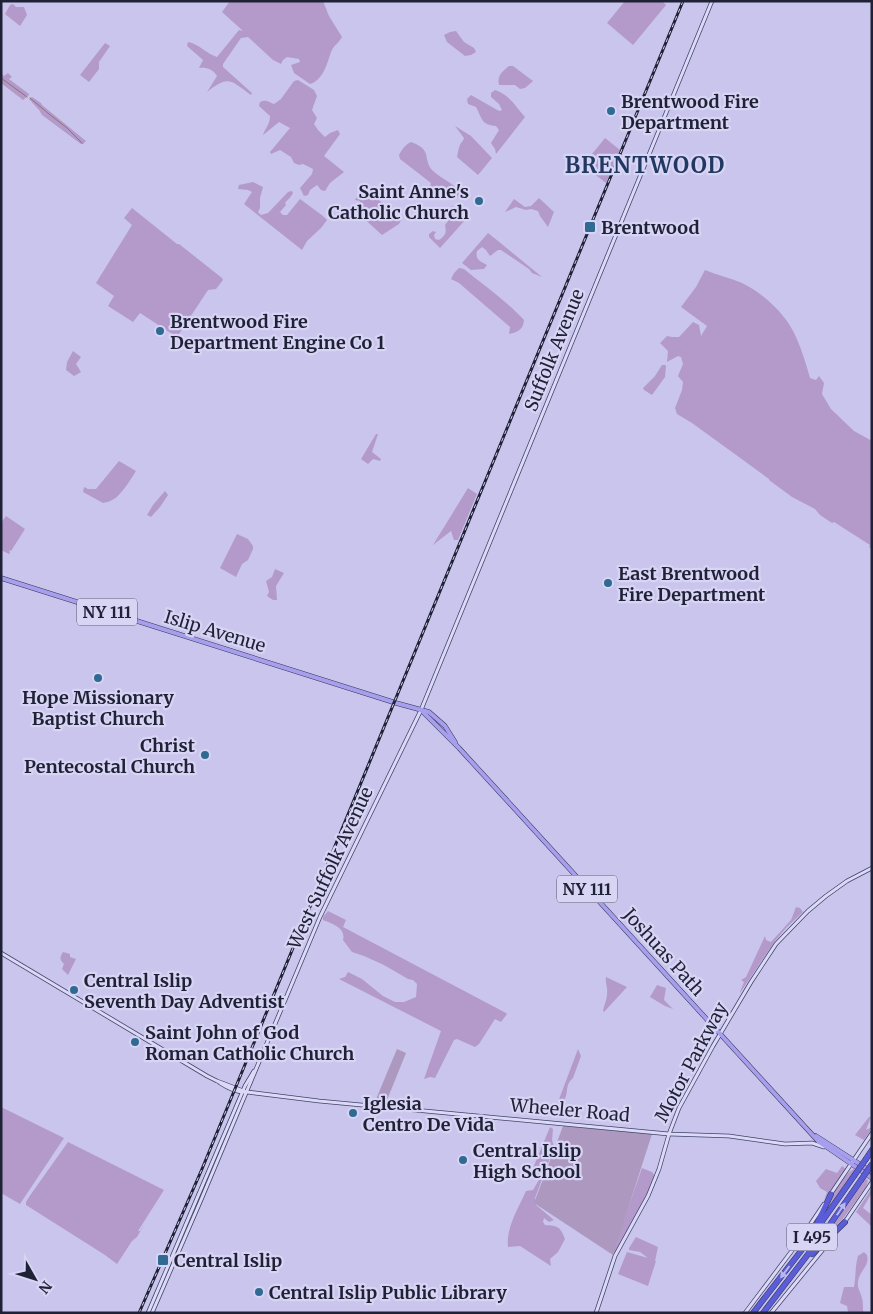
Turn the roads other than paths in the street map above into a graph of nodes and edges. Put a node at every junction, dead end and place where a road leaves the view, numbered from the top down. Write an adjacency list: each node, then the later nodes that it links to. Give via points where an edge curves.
1 (712, 1): 3 (main road, Suffolk Avenue)
2 (1, 578): 3 (main road, Islip Avenue / NY 111)
3 (421, 710): 4 (main road, Joshuas Path / NY 111); 5 (main road, Joshuas Path / NY 111, via 432,714); 11 (main road, West Suffolk Avenue, via 328,901)
4 (436, 724): 5 (main road); 6 (main road, Joshuas Path / NY 111)
5 (445, 726): 6 (main road, Joshuas Path / NY 111)
6 (459, 748): 9 (main road, Joshuas Path / NY 111)
7 (872, 868): 9 (main road, Motor Parkway, via 826,896 776,944)
8 (1, 952): 10 (main road, via 207,1076)
9 (720, 1034): 13 (main road, Joshuas Path / NY 111); 15 (main road, Motor Parkway)
10 (236, 1089): 11 (main road, Wheeler Road); 12 (main road)
11 (244, 1091): 12 (main road); 15 (main road, Wheeler Road); 33 (main road)
12 (239, 1101): 32 (main road)
13 (808, 1130): 16 (main road, Joshuas Path / NY 111); 22 (main road, Joshuas Path / NY 111)
14 (872, 1133): 23 (main road)
15 (668, 1134): 19 (main road, Wheeler Road, via 722,1135 785,1144); 34 (main road, Motor Parkway, via 659,1169 615,1256)
16 (813, 1136): 17 (main road); 18 (main road, Joshuas Path / NY 111)
17 (812, 1142): 18 (main road, Wheeler Road); 19 (main road, Wheeler Road)
18 (818, 1142): 20 (main road, Joshuas Path / NY 111); 22 (main road, Wheeler Road)
19 (801, 1143): 20 (main road, Wheeler Road)
20 (829, 1150): 23 (main road, Wheeler Road / NY 111)
21 (872, 1150): 30 (highway, I 495, bridge)
22 (844, 1154): 23 (main road, Wheeler Road / NY 111)
23 (853, 1162): 25 (main road, Wheeler Road / NY 111); 26 (main road, Wheeler Road / NY 111); 28 (main road)
24 (872, 1164): 31 (highway, I 495, one-way to 24, bridge)
25 (872, 1172)
26 (872, 1178)
27 (872, 1182): 29 (main road)
28 (830, 1194): 30 (highway); 35 (main road)
29 (845, 1222): 31 (highway); 38 (main road)
30 (804, 1247): 36 (highway, I 495, one-way to 36)
31 (803, 1262): 37 (highway, I 495)
32 (148, 1313)
33 (152, 1313)
34 (596, 1313)
35 (745, 1313)
36 (753, 1313)
37 (763, 1313)
38 (771, 1313)

